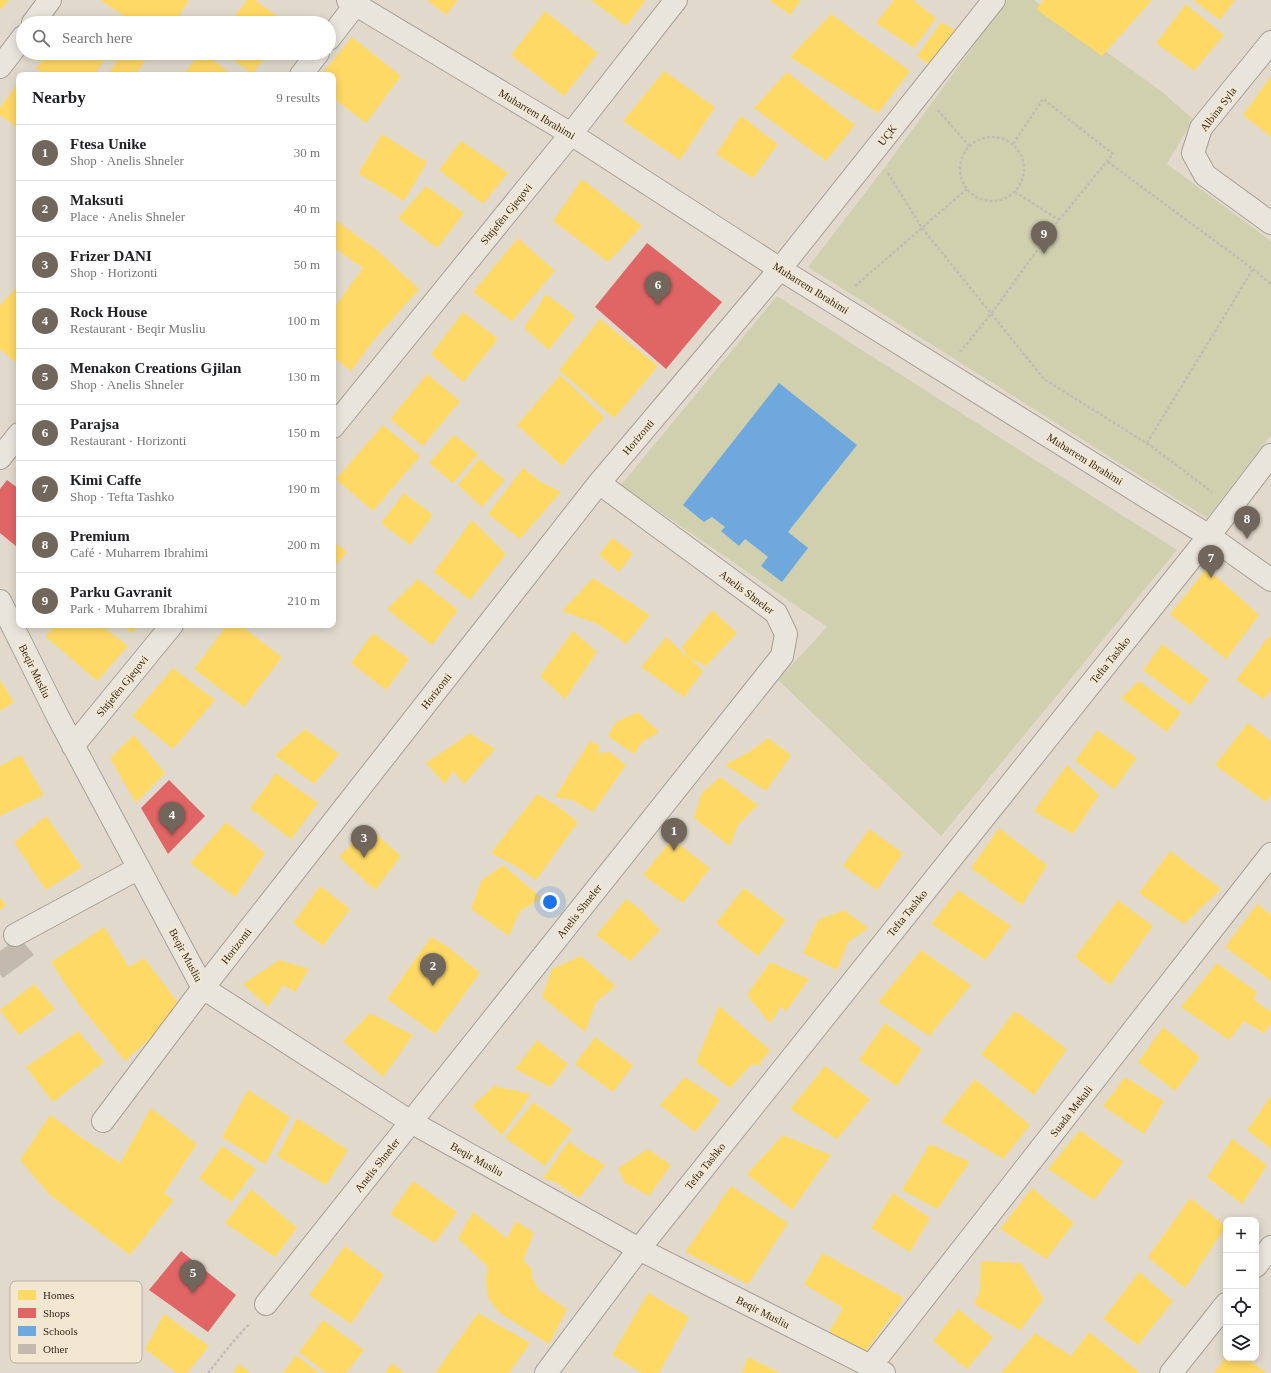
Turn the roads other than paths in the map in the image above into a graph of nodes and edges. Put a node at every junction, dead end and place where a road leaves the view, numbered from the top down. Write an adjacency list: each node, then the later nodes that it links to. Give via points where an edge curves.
1 (50, 0): 5 (street)
2 (676, 0): 12 (street, Shtjefën Gjeqovi)
3 (994, 0): 14 (street, UÇK)
4 (354, 1): 6 (street); 12 (street, Muharrem Ibrahimi)
5 (38, 16)
6 (336, 28)
7 (1271, 42): 13 (street, Albina Syla, via 1201,128 1193,153 1205,175)
8 (16, 46): 10 (street)
9 (313, 60): 11 (street)
10 (0, 67)
11 (303, 72)
12 (571, 134): 14 (street, Muharrem Ibrahimi); 15 (street, Shtjefën Gjeqovi)
13 (1271, 224)
14 (780, 269): 19 (street, Horizonti); 20 (street, Muharrem Ibrahimi)
15 (336, 423)
16 (16, 438): 18 (street)
17 (1271, 455): 20 (street, Tefta Tashko)
18 (0, 458)
19 (599, 483): 28 (street, Horizonti); 30 (street, Anelis Shneler, via 776,613 786,634 782,656)
20 (1208, 536): 21 (street, Muharrem Ibrahimi); 32 (street, Tefta Tashko)
21 (1271, 580)
22 (0, 601): 24 (street, Beqir Musliu)
23 (170, 628): 24 (street, Shtjefën Gjeqovi)
24 (73, 746): 26 (street, Beqir Musliu)
25 (1271, 854): 36 (street, Suada Mekuli)
26 (139, 868): 27 (street); 28 (street, Beqir Musliu)
27 (15, 935)
28 (203, 988): 29 (street, Horizonti); 30 (street, Beqir Musliu)
29 (103, 1121)
30 (411, 1122): 32 (street, Beqir Musliu); 34 (street, Anelis Shneler)
31 (1271, 1247): 33 (street)
32 (639, 1249): 36 (street, Beqir Musliu); 37 (street, Tefta Tashko)
33 (1259, 1262)
34 (266, 1304)
35 (1223, 1308): 38 (street)
36 (877, 1370)
37 (546, 1373)
38 (1171, 1373)

